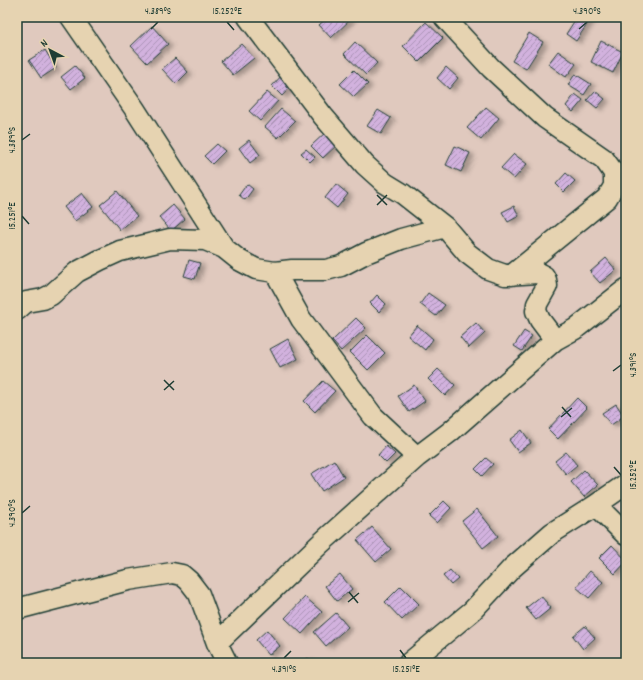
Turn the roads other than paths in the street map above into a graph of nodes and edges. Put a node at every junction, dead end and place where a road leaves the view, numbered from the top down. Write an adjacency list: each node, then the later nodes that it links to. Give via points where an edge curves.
1 (71, 17): 5 (street, via 134,108)
2 (248, 17): 4 (street, via 323,116 366,165 385,183)
3 (444, 17): 7 (street, via 491,68 540,113 604,159 614,173 614,186 607,198)
4 (444, 227): 6 (street, via 401,239 342,266 326,270); 7 (street, via 467,253 488,269)
5 (224, 248): 6 (street, via 256,269); 9 (street, via 205,240 170,240 120,252 77,272 42,300)
6 (274, 272): 11 (street, via 301,319 373,416)
7 (512, 275): 10 (street, via 538,273 544,276 547,286 537,304 536,312)
8 (626, 289): 10 (street, via 575,329)
9 (22, 306)
10 (555, 340): 11 (street, via 450,432)
11 (417, 457): 16 (street, via 320,544)
12 (626, 484): 13 (street)
13 (596, 506): 14 (street); 18 (street, via 552,533 512,568 472,611)
14 (626, 535)
15 (17, 608): 16 (street, via 128,580 172,573 189,580 199,594)
16 (217, 643): 17 (street)
17 (227, 663)
18 (409, 663)

